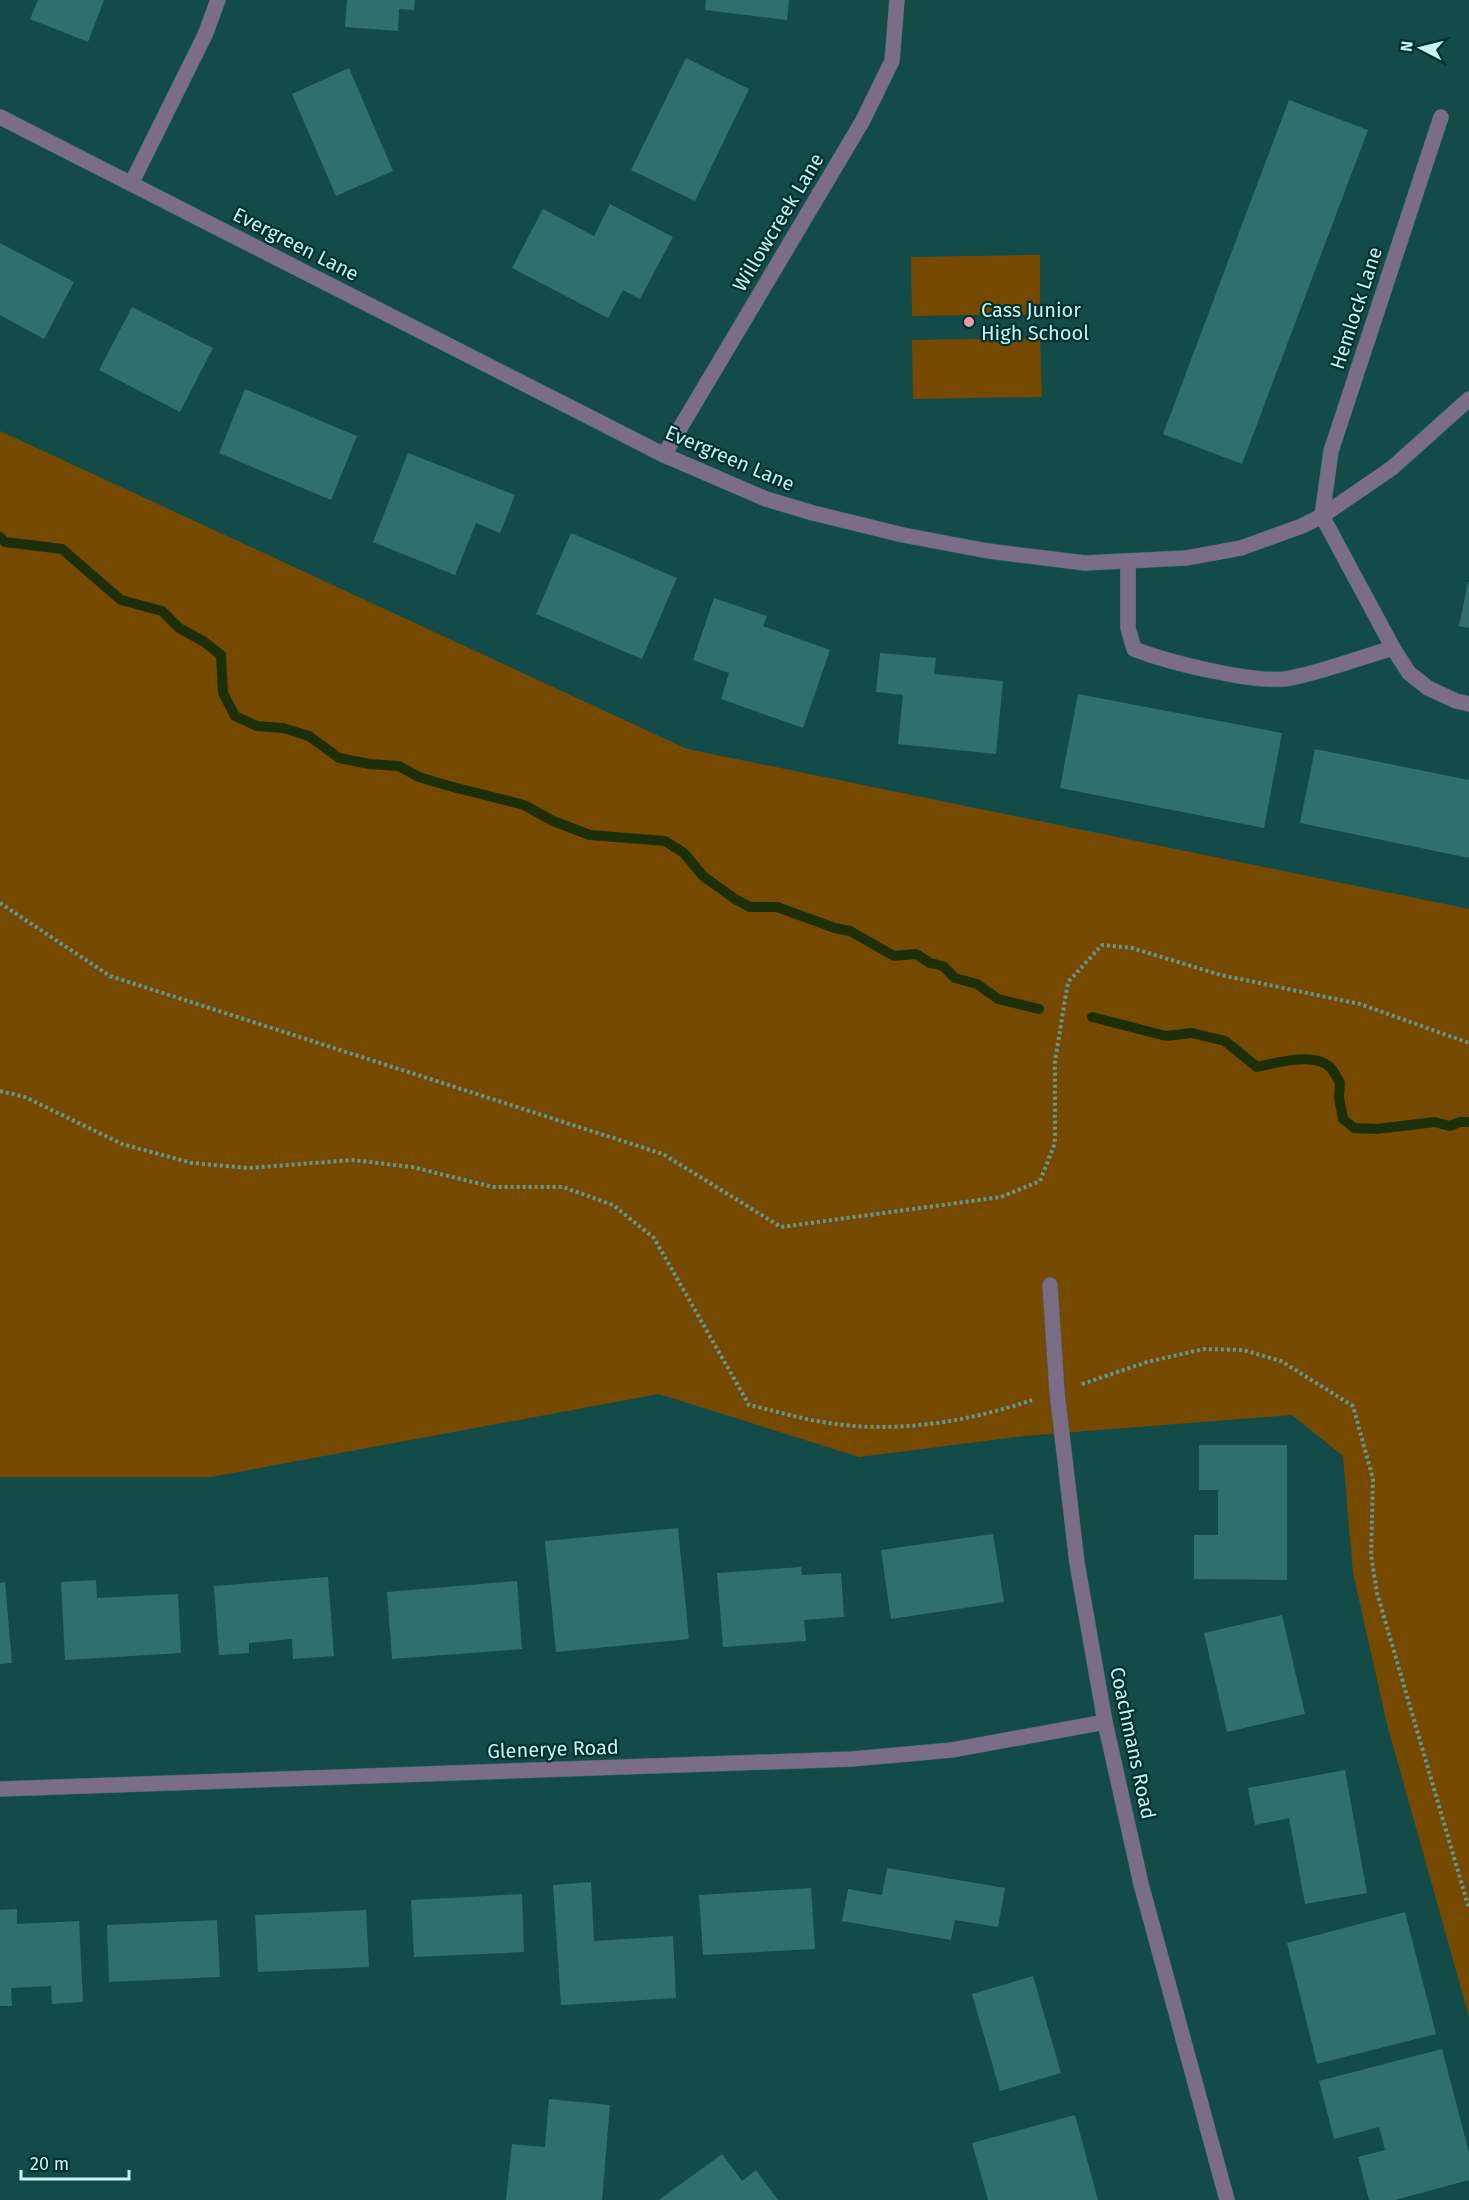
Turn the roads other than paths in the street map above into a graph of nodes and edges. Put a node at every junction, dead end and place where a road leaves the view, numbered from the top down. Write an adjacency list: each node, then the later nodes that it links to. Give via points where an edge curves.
1 (218, 0): 5 (street, via 205,35)
2 (897, 0): 7 (street, Willowcreek Lane, via 892,61 862,122)
3 (0, 117): 5 (street, Evergreen Lane)
4 (1442, 117): 8 (street, Hemlock Lane, via 1331,451)
5 (131, 184): 7 (street, Evergreen Lane)
6 (1469, 399): 8 (street, Evergreen Lane, via 1392,468)
7 (664, 455): 9 (street, Evergreen Lane, via 766,499 903,535 1085,563)
8 (1322, 516): 9 (street, Evergreen Lane, via 1240,548 1186,558); 10 (street)
9 (1128, 561): 10 (street, via 1128,628 1134,649 1160,659 1250,677 1289,678)
10 (1393, 648): 11 (street, via 1409,673 1428,688)
11 (1469, 704)
12 (1050, 1285): 13 (street, Coachmans Road, via 1057,1392 1077,1563)
13 (1105, 1722): 14 (street, Glenerye Road, via 952,1750 852,1759); 15 (street, Coachmans Road, via 1141,1884)
14 (0, 1789)
15 (1227, 2200)

